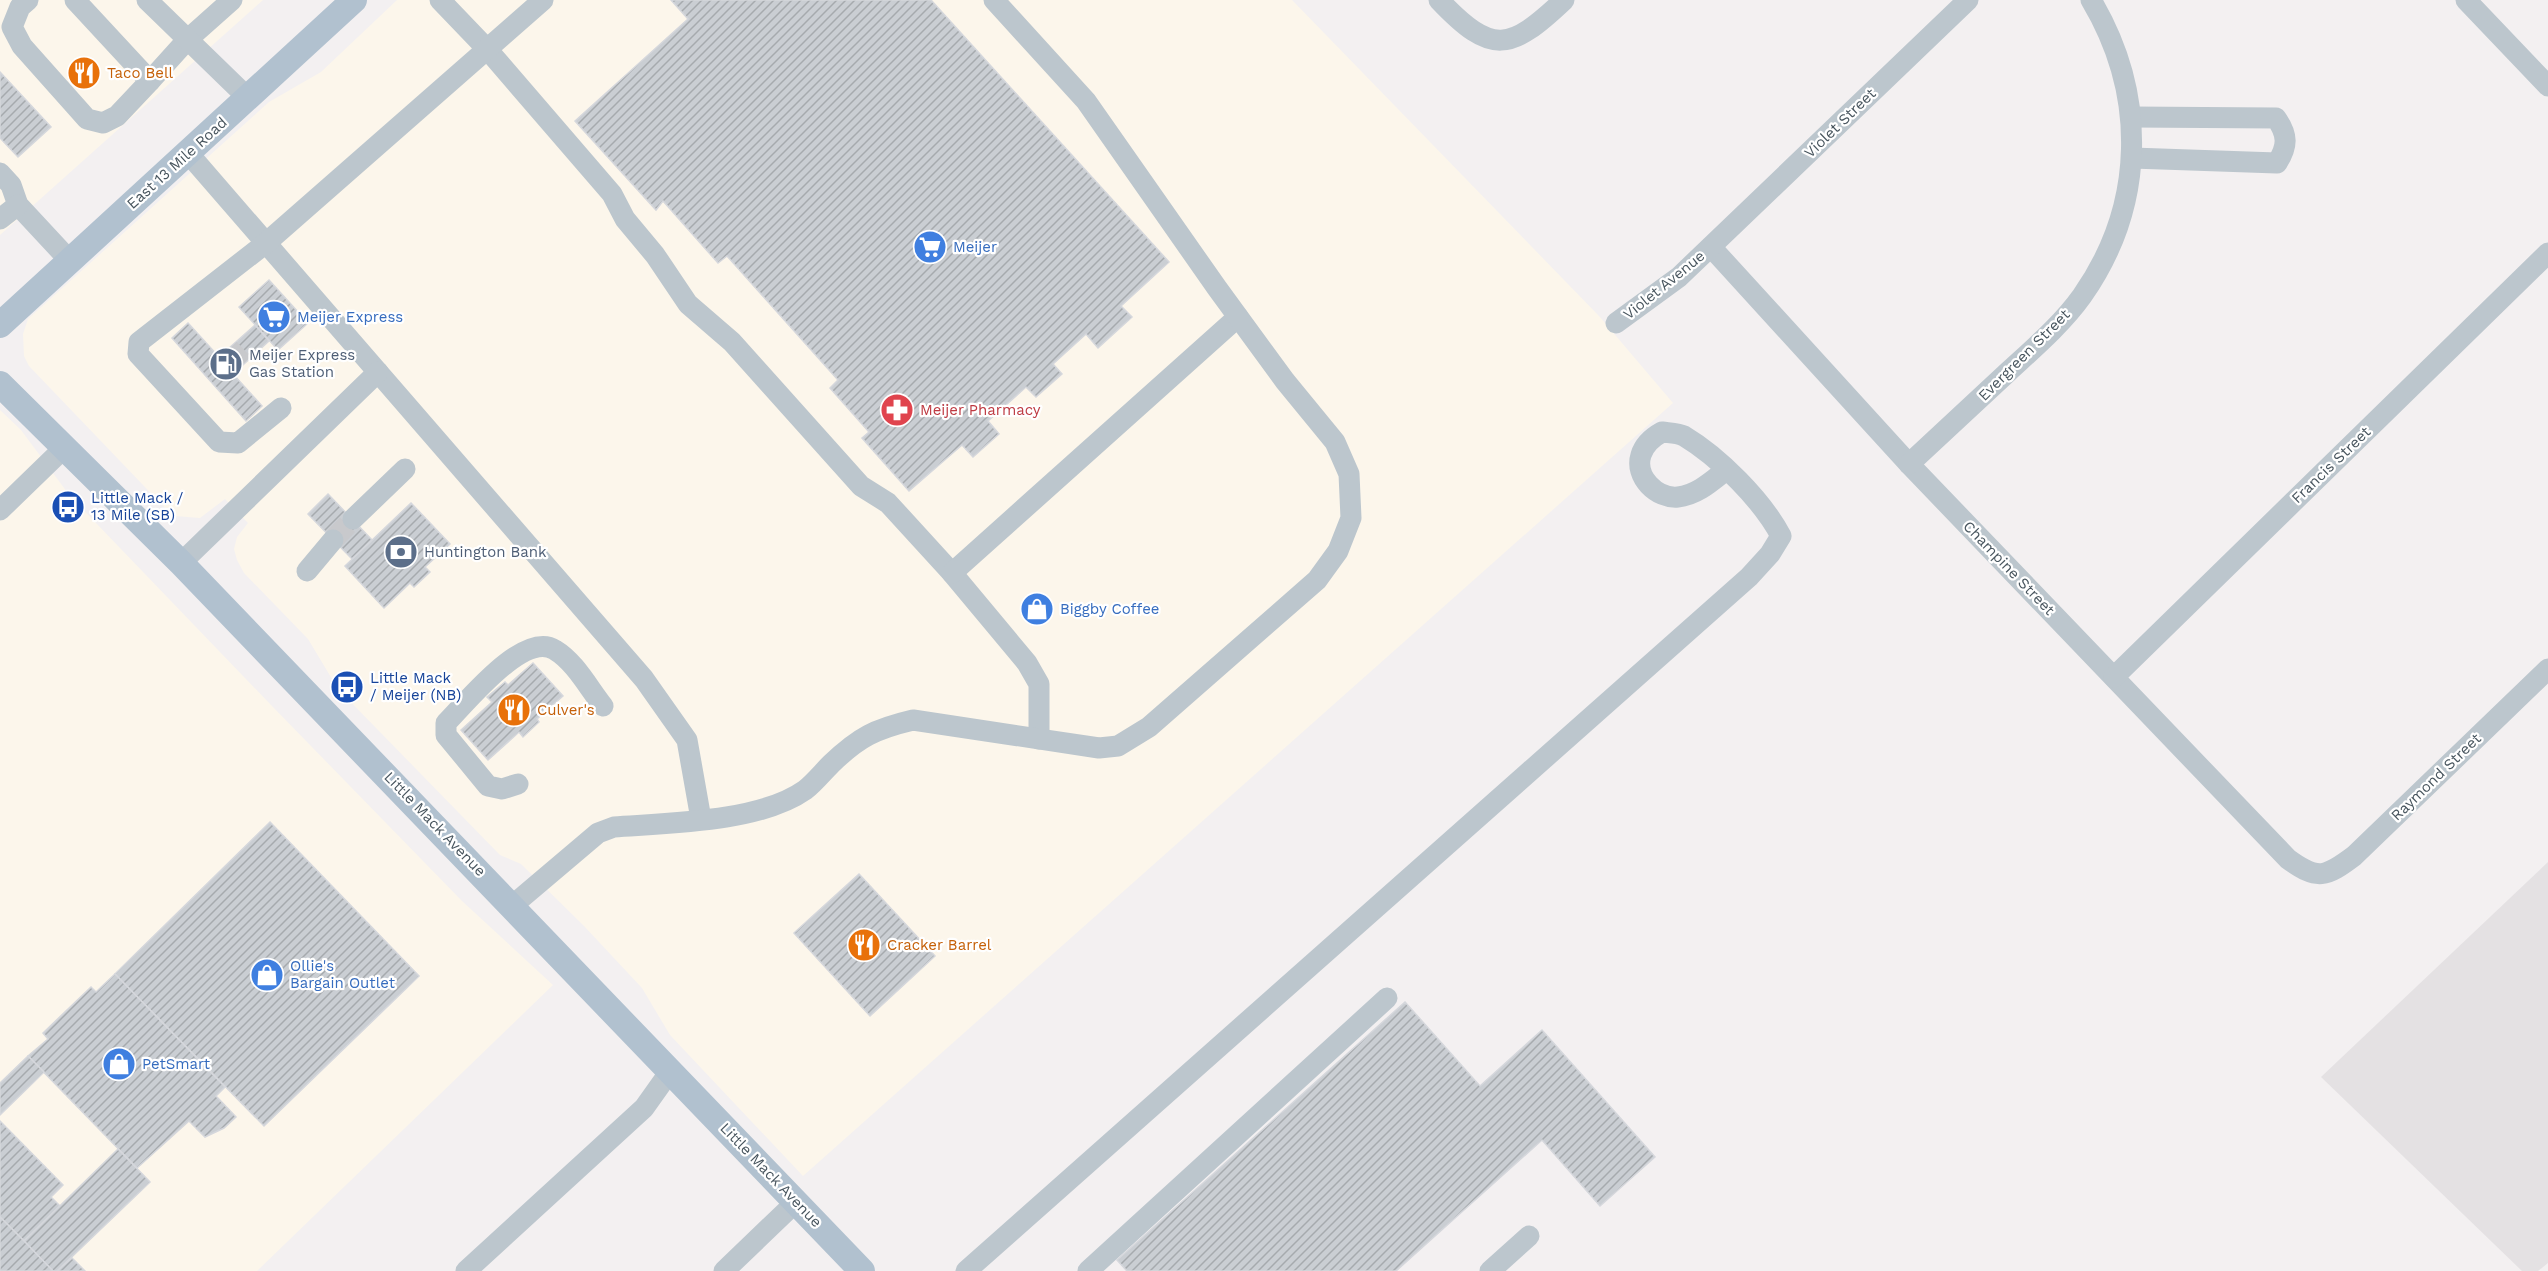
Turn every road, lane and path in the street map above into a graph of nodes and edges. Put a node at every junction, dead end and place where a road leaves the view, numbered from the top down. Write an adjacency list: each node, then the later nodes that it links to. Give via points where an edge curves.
1 (28, 0): 16 (street, via 20,7 12,27 22,46 87,119 103,123 117,116)
2 (75, 0): 16 (street)
3 (147, 0): 14 (street)
4 (231, 0): 14 (street)
5 (354, 0): 18 (main road, East 13 Mile Road)
6 (440, 0): 15 (street)
7 (543, 0): 15 (street)
8 (994, 0): 29 (street, via 1086,101)
9 (1439, 0): 10 (street, via 1472,32 1504,40 1533,29)
10 (1563, 0)
11 (1968, 0): 26 (street, Violet Street)
12 (2091, 0): 19 (street, Evergreen Street, via 2118,52)
13 (2466, 0): 17 (street)
14 (188, 40): 16 (street); 18 (street)
15 (487, 49): 25 (street); 44 (street, via 612,194 625,219 688,304 732,342 844,470 888,504)
16 (150, 81)
17 (2548, 86)
18 (248, 98): 20 (main road, East 13 Mile Road)
19 (2132, 117): 21 (street, Evergreen Street); 21 (street, via 2276,118 2285,130 2286,149 2277,163)
20 (188, 153): 25 (street); 28 (main road, East 13 Mile Road)
21 (2132, 158): 36 (street, Evergreen Street, via 2120,218 2105,259 2081,297 2041,342)
22 (0, 173): 23 (street, via 11,184)
23 (18, 205): 24 (street); 28 (street)
24 (0, 219)
25 (266, 243): 32 (street); 34 (street, via 139,342 138,354 219,442 238,443)
26 (1711, 247): 30 (street, Violet Avenue, via 1679,278); 36 (street, Champine Street)
27 (2548, 253): 46 (street, Francis Street)
28 (70, 261): 31 (main road, East 13 Mile Road)
29 (1238, 317): 44 (street); 48 (street, via 1335,442 1349,474 1351,518 1338,551 1317,580 1149,727 1118,746 1100,748)
30 (1616, 323)
31 (0, 325)
32 (378, 372): 42 (street); 50 (street, via 665,707 687,740)
33 (0, 384): 35 (main road, Little Mack Avenue)
34 (281, 408)
35 (64, 448): 39 (street); 42 (main road, Little Mack Avenue)
36 (1909, 464): 46 (street, Champine Street)
37 (405, 469): 40 (street)
38 (1726, 470): 60 (street, via 1770,516 1780,536 1749,577)
39 (0, 510)
40 (352, 519)
41 (333, 540): 43 (street)
42 (182, 563): 52 (main road, Little Mack Avenue)
43 (307, 571)
44 (952, 573): 48 (street, via 1027,663 1039,684)
45 (2548, 669): 51 (street, Raymond Street, via 2354,856 2334,872)
46 (2114, 677): 51 (street, Champine Street, via 2288,859)
47 (603, 706): 49 (street, via 569,661 553,648 535,645 512,657 446,723 446,735 488,786 502,789)
48 (1039, 739): 50 (street, via 913,720 867,733 796,795 768,808)
49 (518, 784)
50 (700, 819): 52 (street, via 614,827 598,833)
51 (2318, 876)
52 (513, 905): 54 (main road, Little Mack Avenue)
53 (1387, 998): 61 (street)
54 (671, 1071): 55 (main road, Little Mack Avenue); 57 (street, via 644,1108)
55 (797, 1201): 58 (street); 59 (main road, Little Mack Avenue)
56 (1529, 1236): 62 (street)
57 (466, 1271)
58 (724, 1271)
59 (862, 1271)
60 (966, 1271)
61 (1088, 1271)
62 (1490, 1271)

